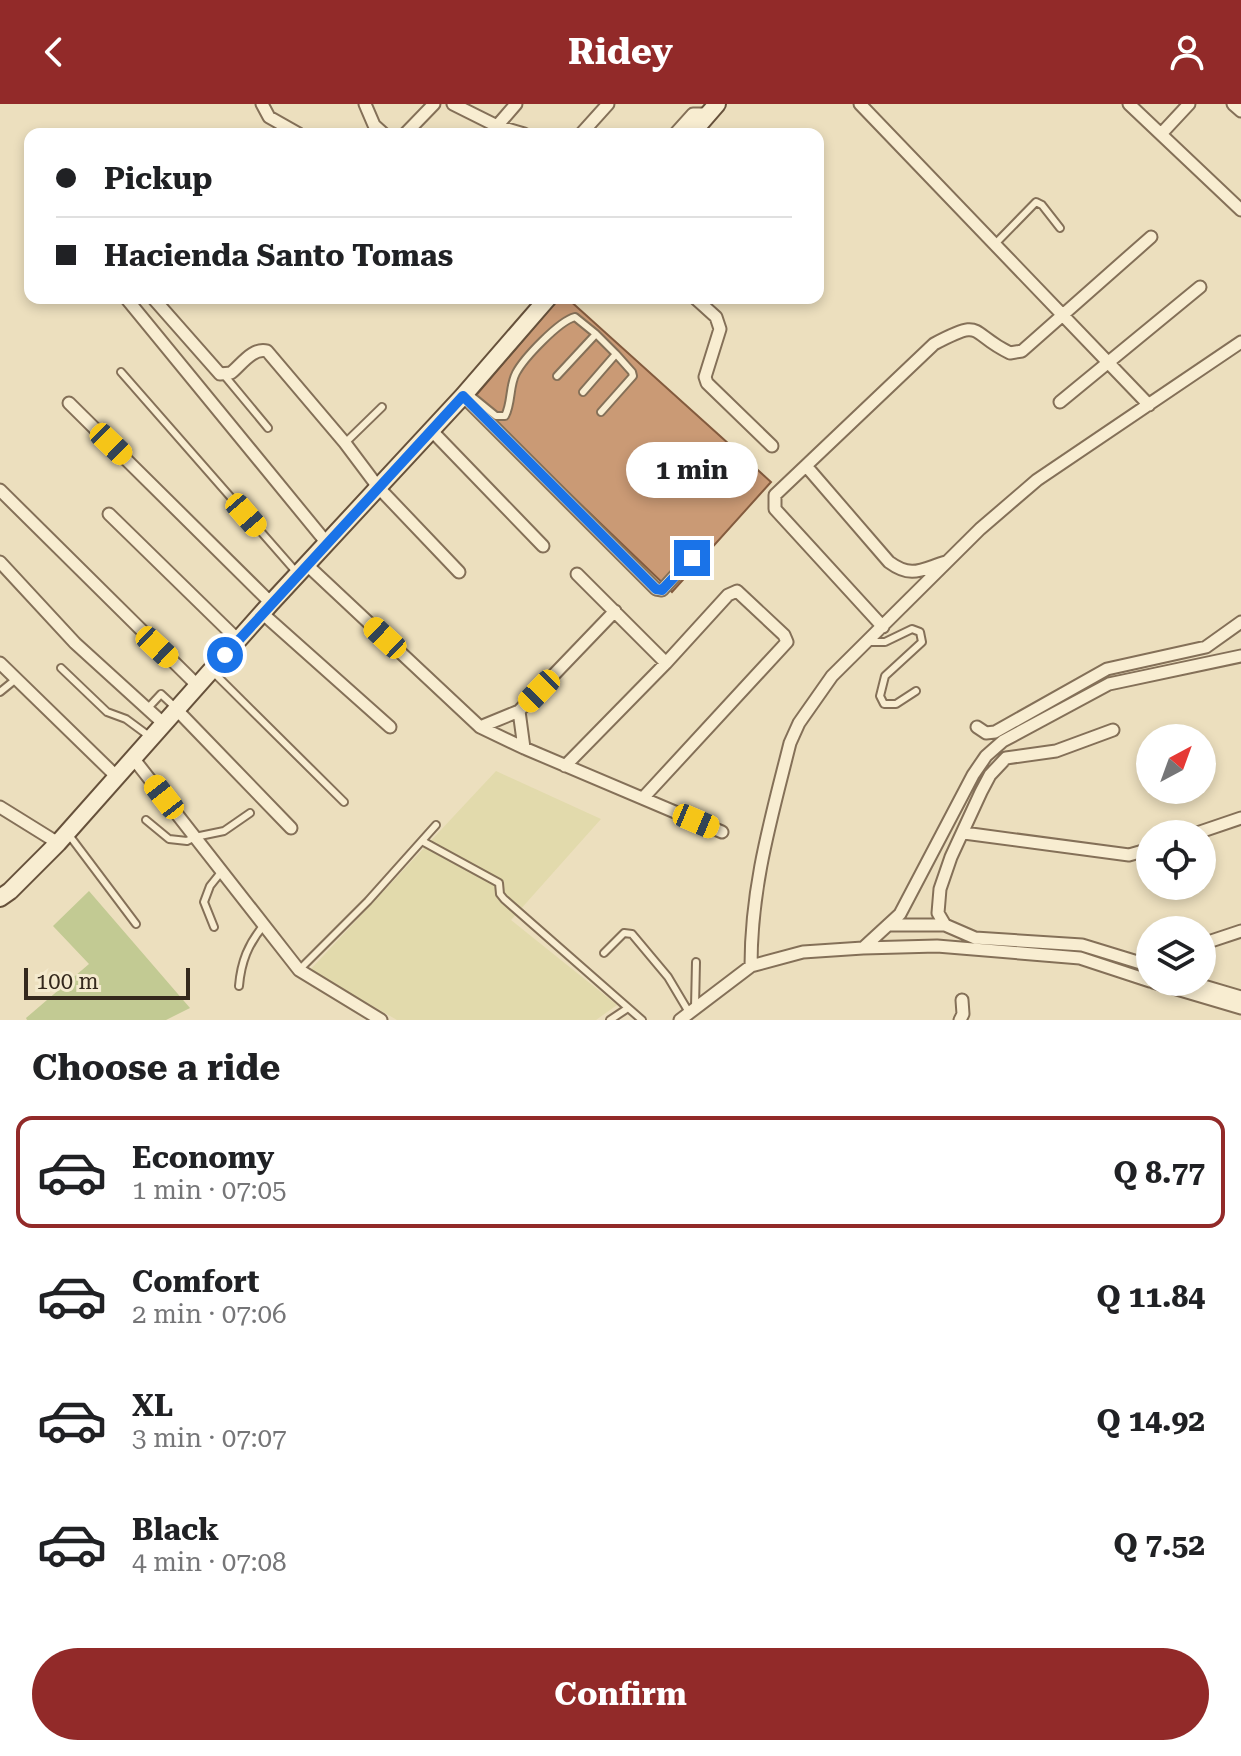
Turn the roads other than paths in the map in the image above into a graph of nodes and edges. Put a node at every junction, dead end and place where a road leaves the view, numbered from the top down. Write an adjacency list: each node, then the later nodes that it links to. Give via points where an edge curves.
1 (262, 104): 14 (street, via 269,117)
2 (365, 104): 15 (street)
3 (434, 104): 16 (street)
4 (453, 104): 13 (street)
5 (516, 104): 13 (street)
6 (608, 104): 18 (street)
7 (860, 104): 25 (street)
8 (1129, 104): 21 (street)
9 (1189, 104): 21 (street)
10 (1233, 104): 12 (street)
11 (713, 109): 19 (street, via 693,114); 20 (street)
12 (1241, 111)
13 (497, 126): 17 (street)
14 (288, 128)
15 (377, 128)
16 (411, 128)
17 (504, 128)
18 (586, 128)
19 (680, 128)
20 (696, 128)
21 (1161, 134): 22 (street)
22 (1241, 210)
23 (1060, 228): 25 (lane, via 1036,202)
24 (1151, 237): 31 (street)
25 (995, 244): 31 (street)
26 (1200, 287): 35 (street)
27 (131, 304): 54 (street)
28 (158, 304): 37 (street)
29 (543, 304): 40 (street)
30 (701, 304): 49 (street, via 720,329 707,383)
31 (1063, 314): 35 (street); 50 (street, via 1022,351 1010,353 976,330 962,329 934,344)
32 (596, 334): 34 (lane); 38 (lane); 40 (lane, via 575,317 566,320 515,374 505,416 496,416)
33 (1241, 342): 43 (street)
34 (616, 354): 39 (lane); 45 (lane, via 633,376)
35 (1107, 361): 41 (street); 43 (street)
36 (121, 372): 59 (lane)
37 (224, 375): 46 (lane); 48 (street, via 255,352 267,351)
38 (557, 376)
39 (583, 392)
40 (465, 394): 47 (street); 55 (street, via 656,589 662,590)
41 (1060, 402)
42 (69, 403): 62 (street)
43 (1149, 405): 58 (street, via 1037,480)
44 (382, 407): 48 (lane)
45 (601, 412)
46 (268, 428)
47 (431, 430): 51 (street); 56 (street)
48 (345, 443): 51 (street)
49 (772, 446)
50 (807, 467): 58 (street, via 899,570 908,573); 65 (street, via 775,495 775,509)
51 (378, 487): 54 (street); 60 (street)
52 (0, 490): 76 (street)
53 (109, 514): 66 (street)
54 (326, 542): 59 (street)
55 (703, 545)
56 (543, 546)
57 (0, 562): 79 (street, via 75,643)
58 (947, 562): 65 (street)
59 (302, 569): 62 (street); 84 (street)
60 (459, 572)
61 (577, 574): 63 (street)
62 (266, 608): 66 (street); 83 (street)
63 (615, 611): 72 (street); 81 (street)
64 (1241, 622): 68 (street)
65 (883, 627): 67 (street)
66 (238, 640): 74 (street)
67 (867, 642): 77 (lane, via 885,642 912,629 920,632 922,642 882,680 880,696 884,704 896,704); 120 (street, via 832,676 790,743 757,875)
68 (1206, 647): 70 (street); 85 (street, via 1107,669 995,732)
69 (1241, 656): 70 (street)
70 (1211, 661): 111 (street, via 1109,684 1003,741 973,775 923,874)
71 (0, 663): 75 (street)
72 (666, 663): 90 (street); 92 (street, via 733,590 787,642)
73 (61, 668): 87 (lane, via 107,712)
74 (211, 670): 76 (street); 93 (lane)
75 (16, 679): 78 (lane); 91 (street)
76 (197, 685): 80 (street)
77 (916, 691)
78 (0, 692)
79 (148, 708): 80 (lane, via 161,694); 82 (street)
80 (176, 709): 82 (street); 100 (street)
81 (519, 711): 84 (street); 88 (street)
82 (163, 723): 87 (street)
83 (390, 727)
84 (480, 727): 88 (street)
85 (977, 727)
86 (1113, 730): 102 (street, via 1056,751 1006,758 990,775)
87 (150, 738): 89 (street)
88 (524, 748): 90 (street)
89 (133, 758): 91 (street); 104 (street)
90 (565, 766): 92 (street)
91 (117, 777): 103 (street)
92 (643, 798): 101 (street)
93 (344, 802)
94 (0, 807): 103 (street)
95 (250, 813): 104 (lane, via 224,831)
96 (1241, 818): 99 (street)
97 (146, 820): 104 (lane, via 169,839)
98 (436, 825): 105 (lane)
99 (1216, 827)
100 (291, 828)
101 (722, 832)
102 (964, 833): 106 (street); 112 (street, via 940,889 938,913)
103 (62, 837): 108 (street); 109 (lane)
104 (195, 837): 107 (street)
105 (422, 841): 121 (lane); 128 (lane, via 499,883 504,899)
106 (1136, 853)
107 (222, 871): 110 (street); 113 (lane, via 204,902)
108 (0, 898)
109 (136, 924)
110 (264, 925): 121 (street); 123 (lane, via 241,964)
111 (888, 925): 112 (street); 116 (street)
112 (945, 925): 118 (street, via 975,938 1082,945)
113 (214, 927)
114 (1241, 931): 115 (street)
115 (1216, 939)
116 (863, 948): 120 (street, via 803,952); 122 (street, via 937,946 1080,958)
117 (604, 953): 130 (lane, via 624,933 632,934)
118 (1136, 961)
119 (696, 962): 130 (lane)
120 (751, 966): 130 (street)
121 (299, 970): 131 (street)
122 (1136, 977)
123 (239, 986)
124 (1216, 990): 126 (street)
125 (1199, 996): 129 (street)
126 (1241, 997)
127 (962, 1000): 134 (street)
128 (628, 1008): 132 (lane); 133 (lane)
129 (1241, 1008)
130 (692, 1016)
131 (381, 1020)
132 (610, 1020)
133 (642, 1020)
134 (960, 1020)

